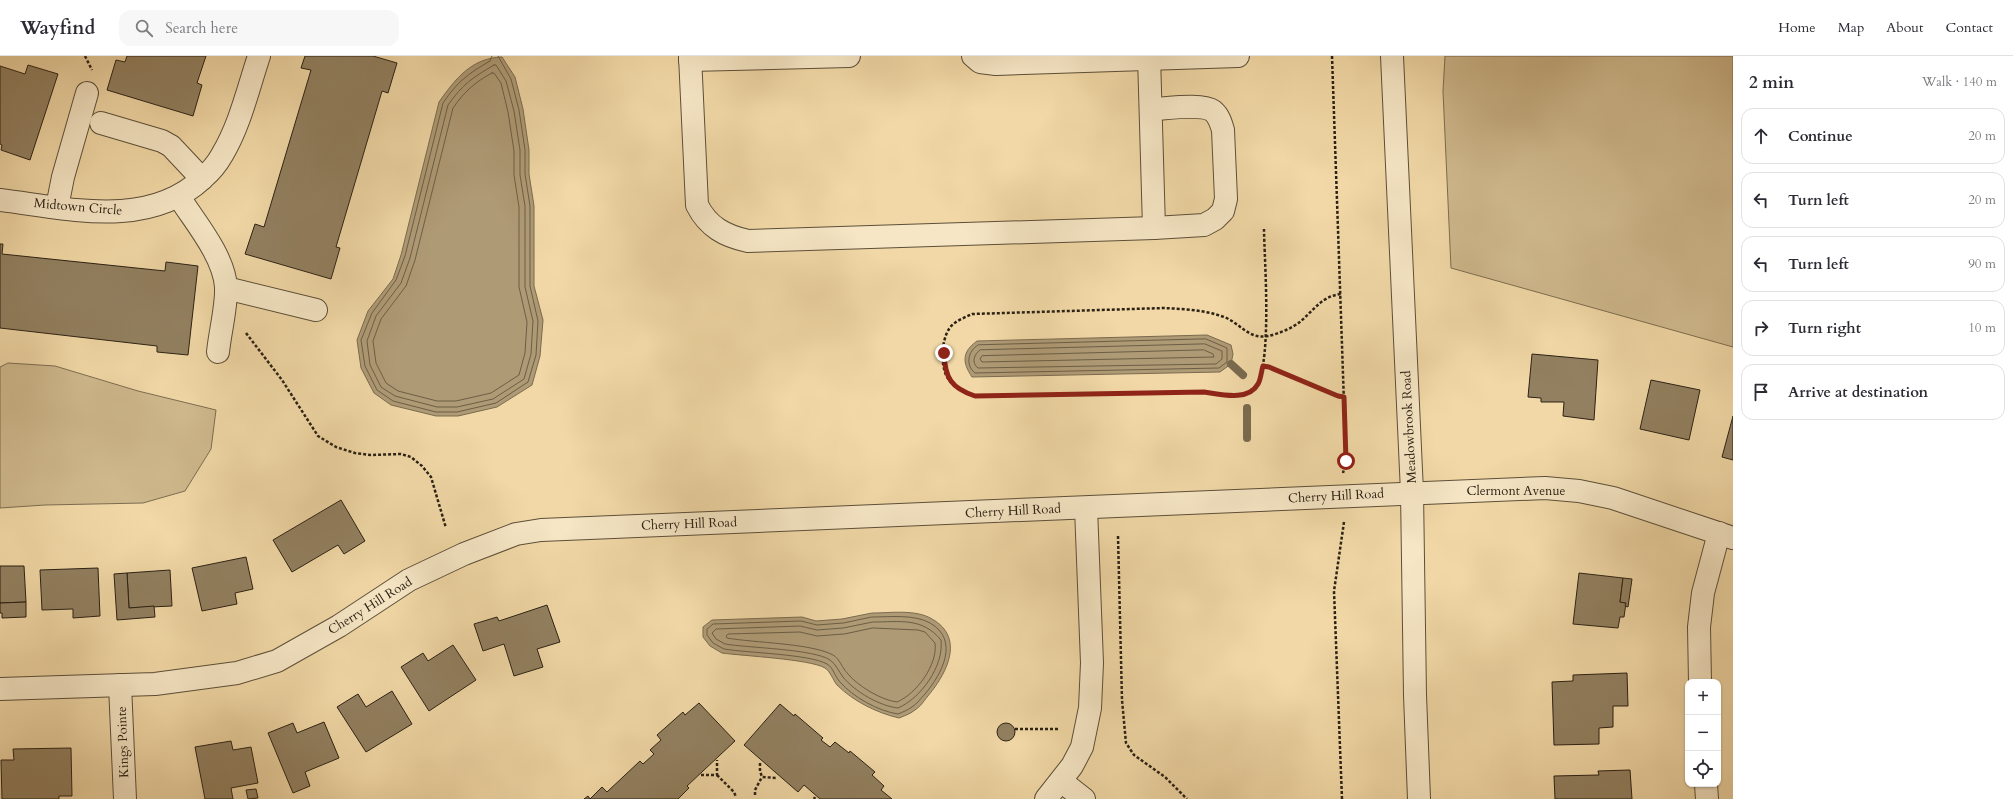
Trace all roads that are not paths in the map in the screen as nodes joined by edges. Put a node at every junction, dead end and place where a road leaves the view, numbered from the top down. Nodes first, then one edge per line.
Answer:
1 (259, 56) edge
2 (849, 56) edge
3 (973, 56) edge
4 (1238, 56) edge
5 (1392, 56) edge
6 (1149, 57) edge
7 (690, 58) edge
8 (87, 93) dead end
9 (1150, 109) junction
10 (101, 123) dead end
11 (202, 179) junction
12 (179, 197) junction
13 (0, 200) edge
14 (57, 207) junction
15 (1154, 228) junction
16 (226, 288) junction
17 (316, 310) dead end
18 (218, 352) dead end
19 (1412, 492) junction
20 (1086, 508) junction
21 (1726, 536) edge
22 (1700, 679) edge
23 (120, 685) junction
24 (0, 689) edge
25 (1061, 781) junction
26 (1706, 787) edge
27 (125, 799) edge
28 (1046, 799) edge
29 (1084, 799) edge
30 (1419, 799) edge
31 (1707, 799) edge

1 - 11 street, Midtown Circle
2 - 7 street
3 - 6 street
4 - 6 street
5 - 19 street, Meadowbrook Road
6 - 9 street
7 - 15 street
8 - 14 street
9 - 15 street
9 - 15 street
10 - 11 street
11 - 12 street, Midtown Circle
12 - 14 street, Midtown Circle
12 - 16 street
13 - 14 street, Midtown Circle
16 - 17 street
16 - 18 street
19 - 20 street, Cherry Hill Road
19 - 21 street, Clermont Avenue
19 - 30 street, Meadowbrook Road
20 - 23 street, Cherry Hill Road
20 - 25 street
21 - 22 street
23 - 24 street, Cherry Hill Road
23 - 27 street, Kings Pointe
25 - 28 street
25 - 29 street
26 - 31 street

